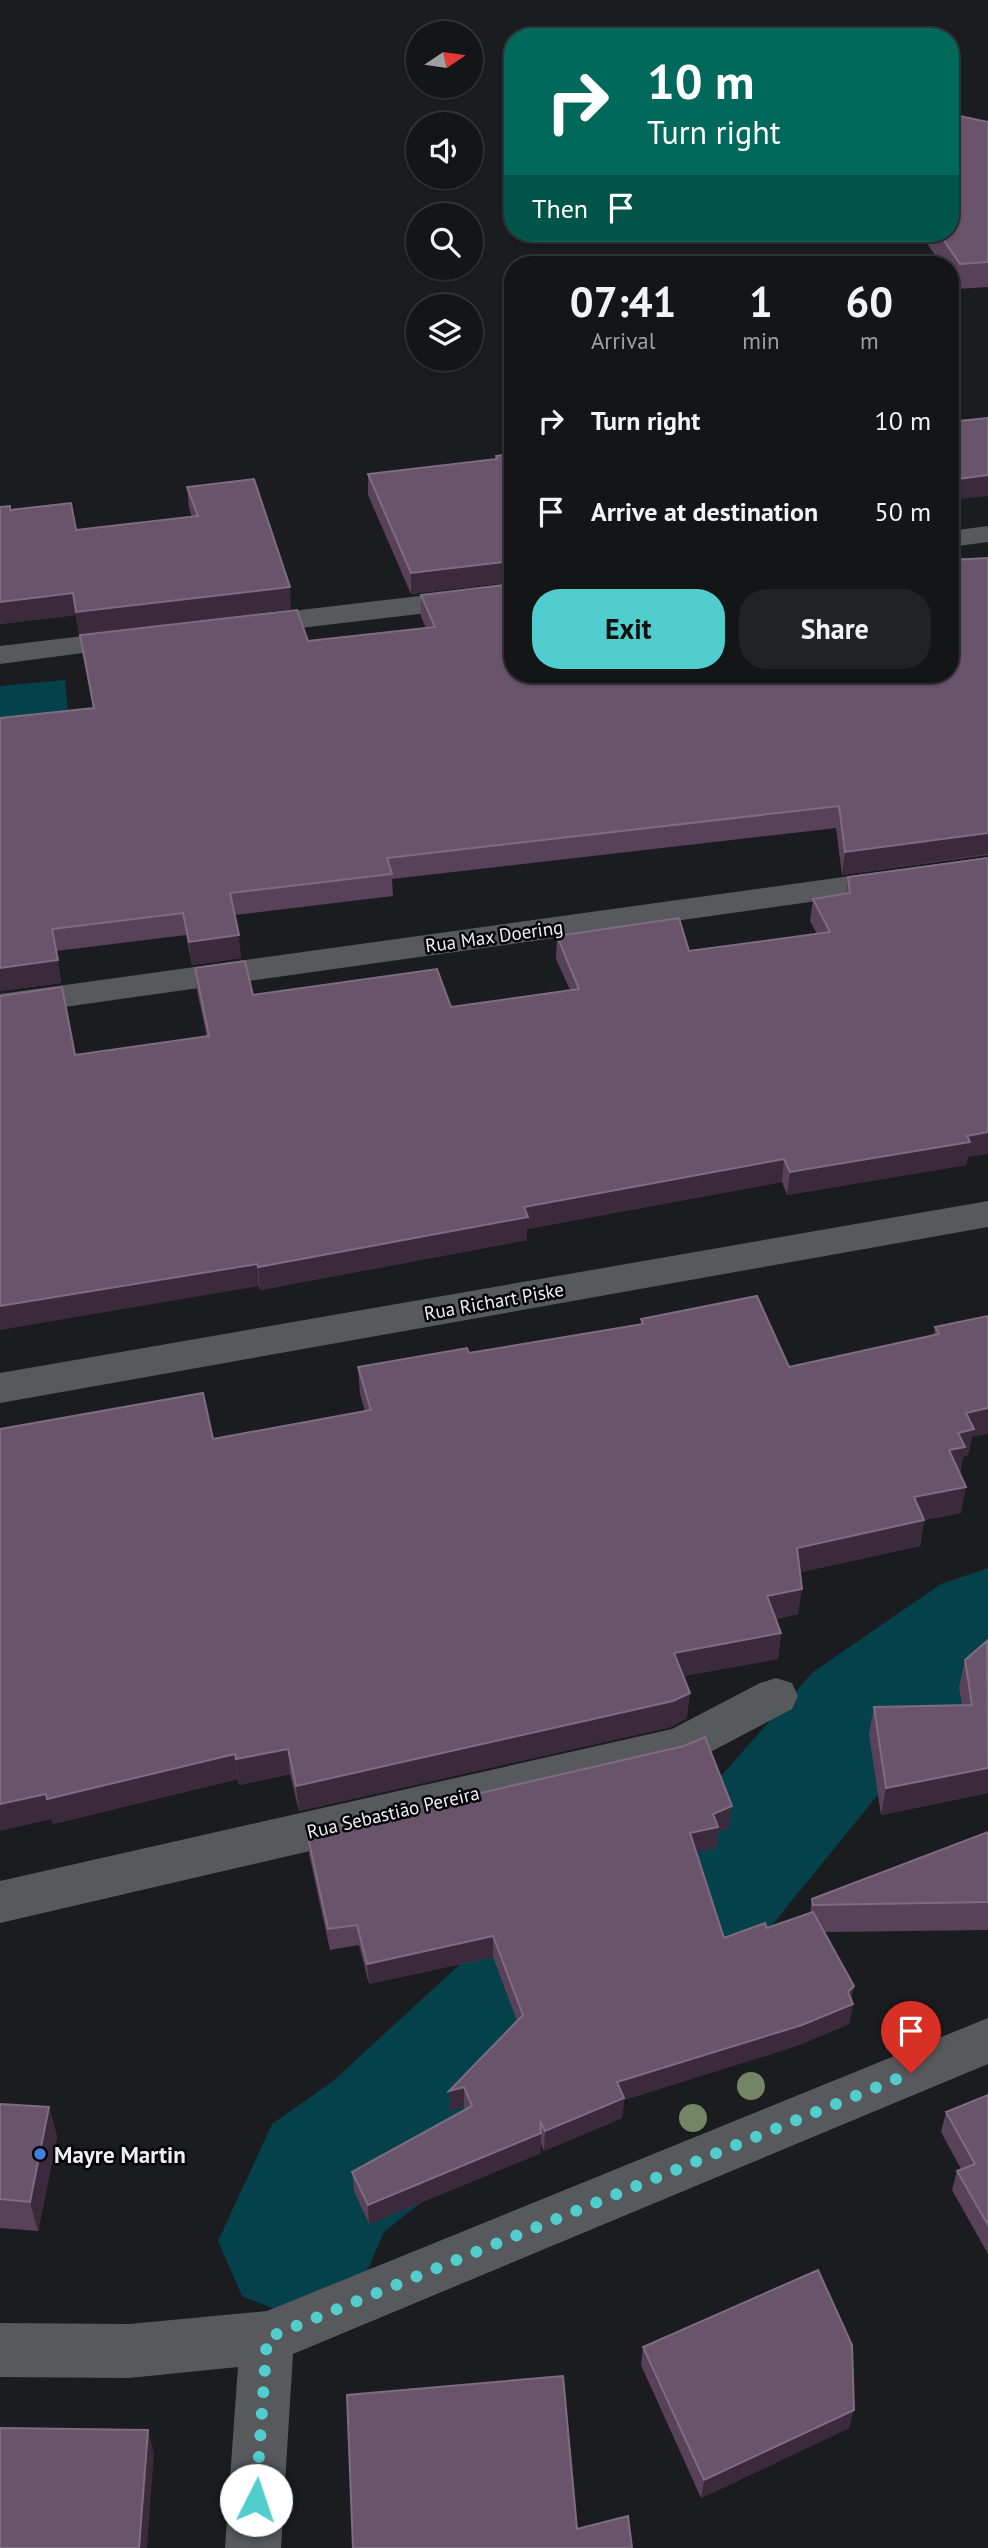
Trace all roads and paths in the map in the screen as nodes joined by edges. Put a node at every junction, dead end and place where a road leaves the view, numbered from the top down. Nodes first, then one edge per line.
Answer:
1 (988, 534) edge
2 (959, 538) edge
3 (504, 595) edge
4 (222, 629) edge
5 (166, 635) edge
6 (0, 655) edge
7 (988, 867) edge
8 (0, 1005) edge
9 (988, 1214) edge
10 (0, 1388) edge
11 (776, 1696) dead end
12 (0, 1902) edge
13 (988, 2041) edge
14 (267, 2338) junction
15 (0, 2350) edge
16 (253, 2548) edge

1 - 2 street
3 - 4 street
5 - 6 street
7 - 8 street, Rua Max Doering
9 - 10 street, Rua Richart Piske
11 - 12 street, Rua Sebastião Pereira
13 - 14 street
14 - 15 street
14 - 16 street

